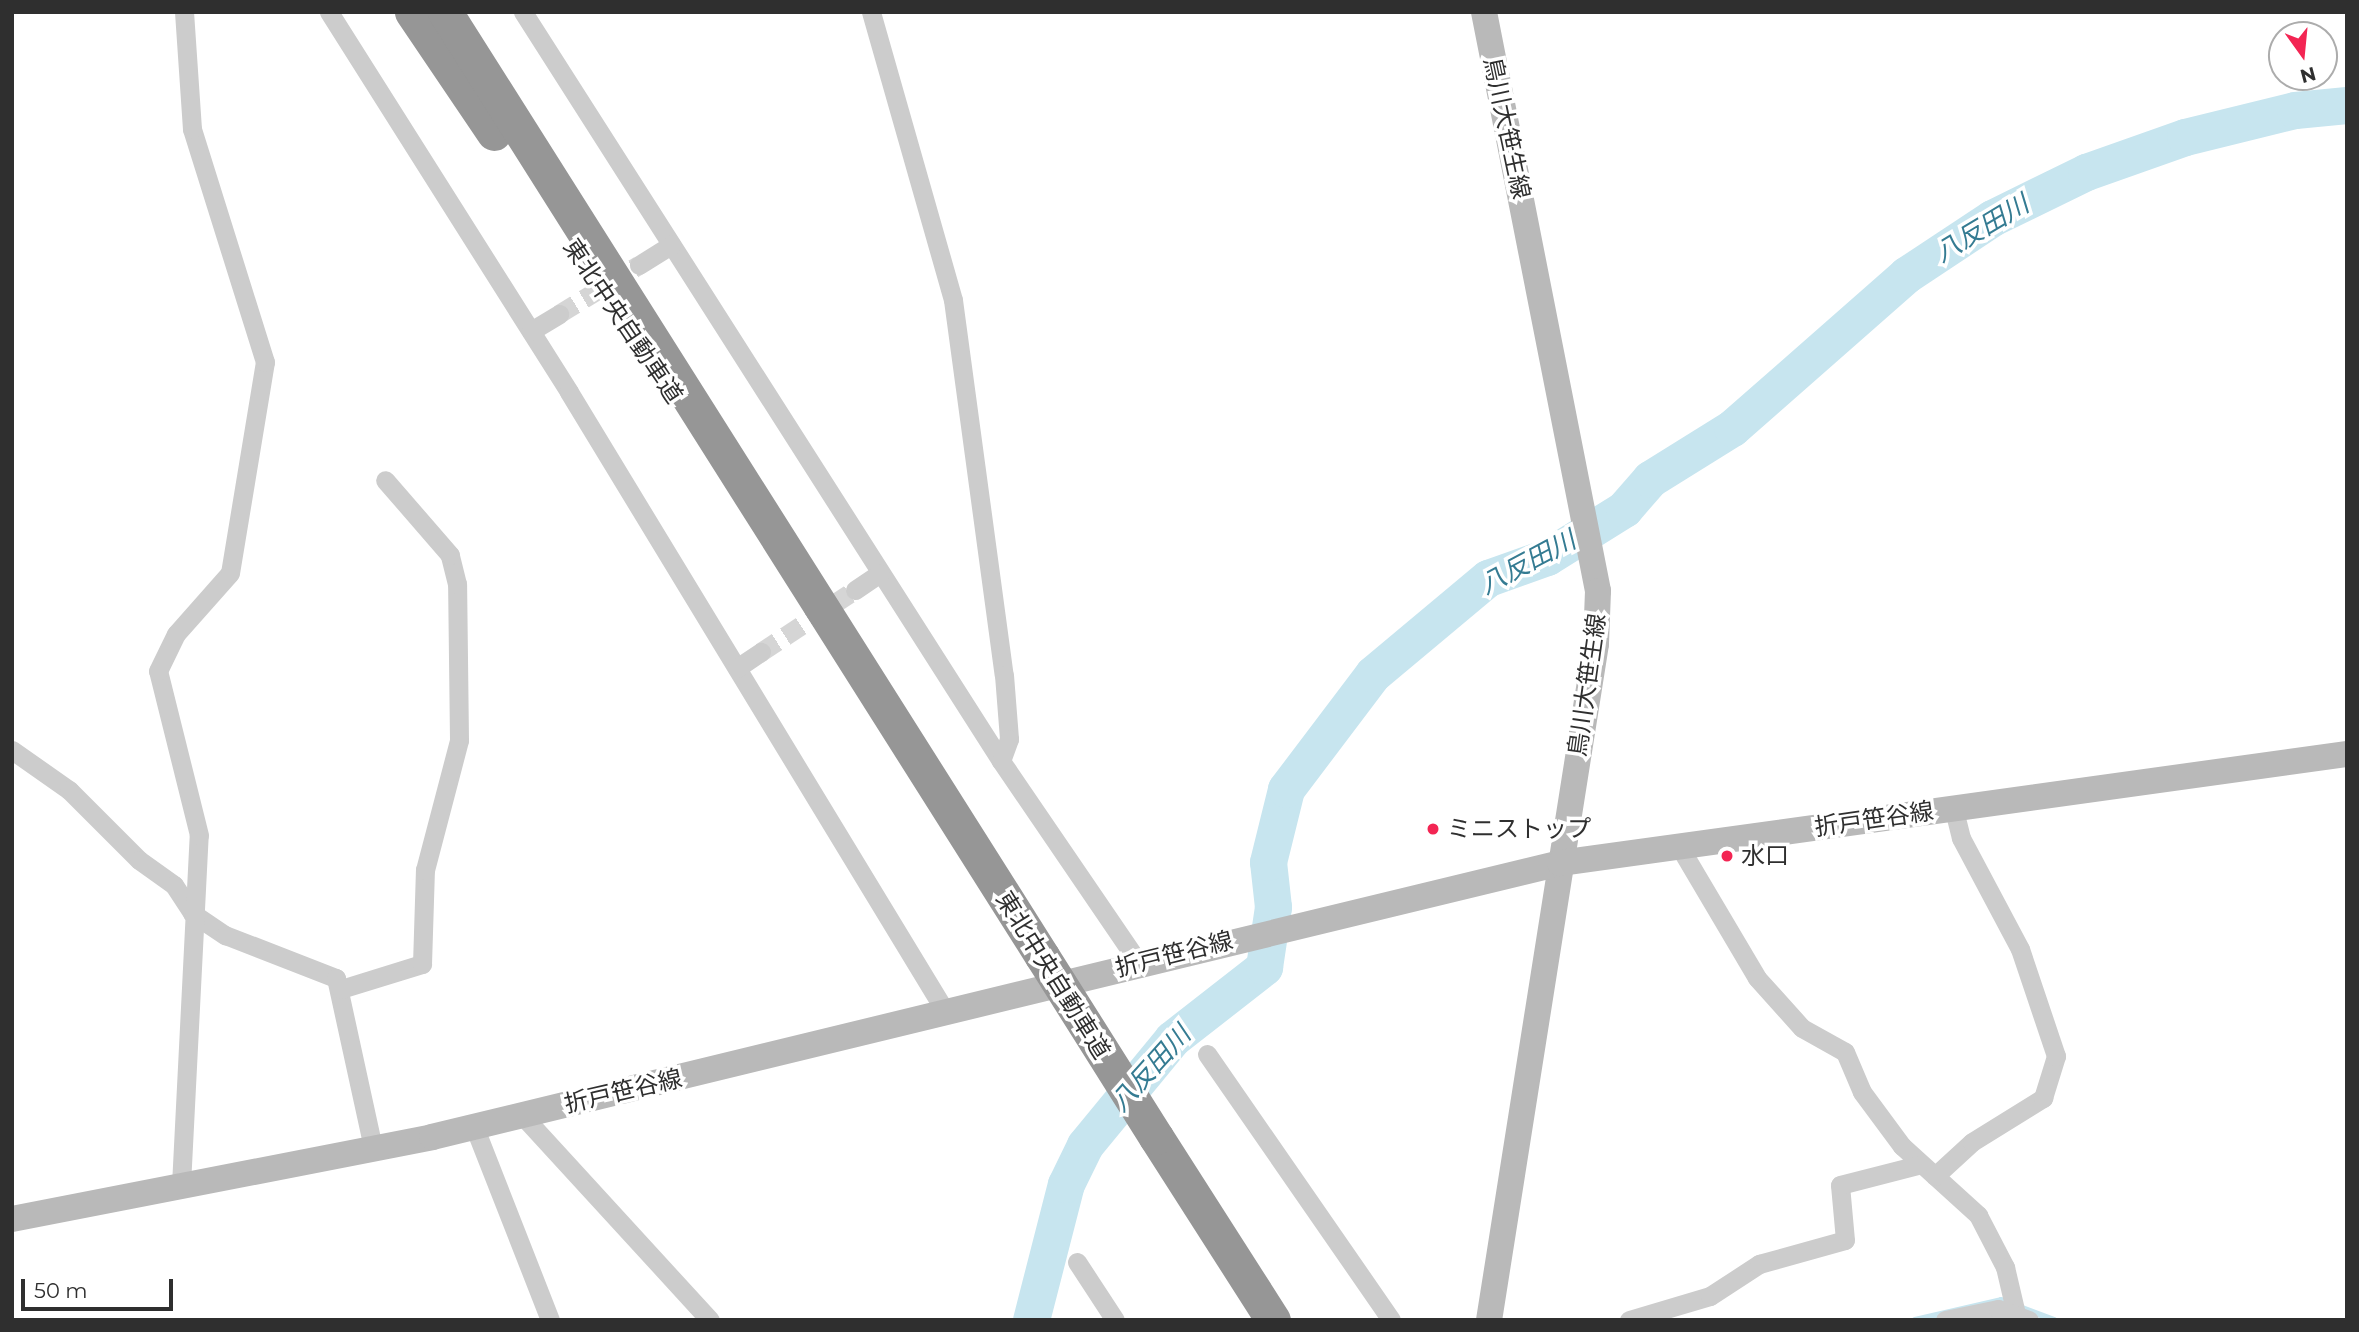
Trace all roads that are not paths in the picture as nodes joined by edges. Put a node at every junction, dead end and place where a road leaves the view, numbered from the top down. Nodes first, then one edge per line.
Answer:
1 (184, 12) edge
2 (329, 12) edge
3 (412, 12) edge
4 (445, 12) edge
5 (523, 12) edge
6 (871, 12) edge
7 (1484, 12) edge
8 (671, 245) junction
9 (639, 265) tunnel mouth
10 (559, 314) tunnel mouth
11 (531, 331) junction
12 (385, 480) dead end
13 (880, 573) junction
14 (855, 590) tunnel mouth
15 (834, 630) junction
16 (761, 652) tunnel mouth
17 (737, 668) junction
18 (12, 750) edge
19 (2347, 754) edge
20 (1001, 761) junction
21 (1953, 807) junction
22 (1679, 846) junction
23 (1560, 863) junction
24 (192, 913) junction
25 (1139, 963) junction
26 (341, 989) junction
27 (946, 1011) junction
28 (1207, 1054) dead end
29 (522, 1115) junction
30 (474, 1126) junction
31 (373, 1148) junction
32 (1918, 1165) junction
33 (1935, 1176) junction
34 (181, 1185) junction
35 (12, 1219) edge
36 (1077, 1262) dead end
37 (2019, 1309) edge
38 (550, 1320) edge
39 (710, 1320) edge
40 (1115, 1320) edge
41 (1273, 1320) edge
42 (1391, 1320) edge
43 (1489, 1320) edge
44 (1629, 1320) edge
45 (1945, 1320) edge

1 - 24 street
2 - 11 street
3 - 15 highway, 東北中央自動車道
4 - 15 highway, 東北中央自動車道
5 - 8 street
6 - 20 street
7 - 23 main road, 鳥川大笹生線
8 - 9 street
8 - 13 street
10 - 11 street
11 - 17 street
12 - 26 street
13 - 14 street
13 - 20 street
15 - 41 highway, 東北中央自動車道, bridge
16 - 17 street
17 - 27 street
18 - 24 street
19 - 21 main road, 折戸笹谷線
20 - 25 street
21 - 22 main road, 折戸笹谷線
21 - 33 street
22 - 23 main road, 折戸笹谷線
22 - 32 street
23 - 25 main road, 折戸笹谷線
23 - 43 main road, 鳥川大笹生線
24 - 26 street
24 - 34 street
25 - 27 main road, 折戸笹谷線
26 - 31 street
27 - 29 main road, 折戸笹谷線
28 - 42 street
29 - 30 main road, 折戸笹谷線
29 - 39 street
30 - 31 main road, 折戸笹谷線
30 - 38 street
31 - 34 main road, 折戸笹谷線
32 - 33 street
32 - 44 street
33 - 37 street
34 - 35 main road, 折戸笹谷線
36 - 40 street
37 - 45 street

